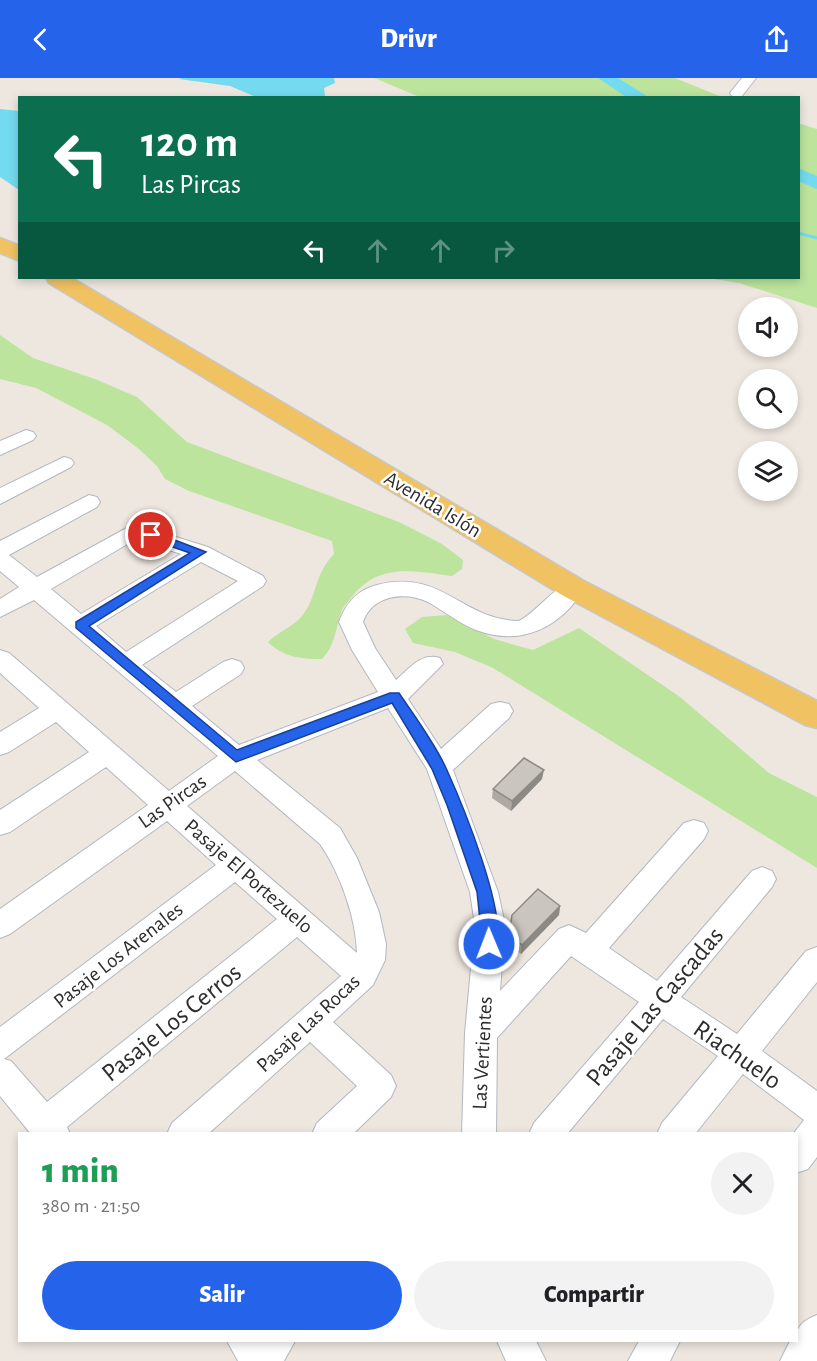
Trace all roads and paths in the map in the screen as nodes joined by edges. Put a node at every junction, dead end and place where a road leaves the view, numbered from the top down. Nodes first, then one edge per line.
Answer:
1 (749, 78) edge
2 (737, 93) dead end
3 (59, 279) edge
4 (26, 436) dead end
5 (0, 449) edge
6 (64, 463) dead end
7 (0, 496) edge
8 (89, 502) dead end
9 (0, 550) edge
10 (200, 552) junction
11 (0, 559) edge
12 (35, 588) junction
13 (573, 588) junction
14 (0, 609) edge
15 (80, 625) junction
16 (431, 663) dead end
17 (125, 664) junction
18 (4, 667) edge
19 (232, 668) dead end
20 (394, 696) junction
21 (175, 705) junction
22 (57, 709) junction
23 (500, 711) dead end
24 (817, 716) edge
25 (0, 746) edge
26 (107, 753) junction
27 (236, 756) junction
28 (439, 767) junction
29 (167, 804) junction
30 (0, 824) edge
31 (694, 831) dead end
32 (236, 865) junction
33 (762, 879) dead end
34 (298, 920) junction
35 (0, 925) edge
36 (579, 944) junction
37 (817, 960) edge
38 (362, 976) junction
39 (659, 998) junction
40 (311, 1022) junction
41 (481, 1033) junction
42 (0, 1046) edge
43 (741, 1054) junction
44 (0, 1072) edge
45 (817, 1110) edge
46 (49, 1129) edge
47 (817, 1130) edge
48 (186, 1132) edge
49 (331, 1132) edge
50 (479, 1132) edge
51 (548, 1132) edge
52 (676, 1132) edge
53 (798, 1154) edge
54 (817, 1333) edge
55 (516, 1342) edge
56 (661, 1342) edge
57 (527, 1361) edge
58 (647, 1361) edge
59 (799, 1361) edge

1 - 2 street
3 - 13 main road, Avenida Islón
4 - 5 street
6 - 7 street
8 - 9 street
10 - 12 street
10 - 15 street
10 - 17 street
11 - 12 street, Pasaje Las Rocas
12 - 14 street
12 - 15 street, Pasaje Las Rocas
13 - 20 street, Las Vertientes
13 - 24 main road, Avenida Islón
15 - 17 street, Pasaje Las Rocas
16 - 20 street
17 - 21 street, Pasaje Las Rocas
18 - 22 street, Pasaje El Portezuelo
19 - 21 street
20 - 27 street, Las Pircas
20 - 28 street, Las Vertientes
21 - 27 street, Pasaje Las Rocas
22 - 25 street
22 - 26 street, Pasaje El Portezuelo
23 - 28 street
26 - 29 street, Pasaje El Portezuelo
26 - 30 street
27 - 29 street, Las Pircas
27 - 38 street, Pasaje Las Rocas
28 - 41 street, Las Vertientes
29 - 32 street, Pasaje El Portezuelo
29 - 35 street, Las Pircas
31 - 36 street
32 - 34 street, Pasaje El Portezuelo
32 - 42 street, Pasaje Los Arenales
33 - 39 street, Pasaje Las Cascadas
34 - 38 street, Pasaje El Portezuelo
34 - 46 street, Pasaje Los Cerros
36 - 39 street, Riachuelo
36 - 41 street
37 - 43 street
38 - 40 street, Pasaje Las Rocas
39 - 43 street, Riachuelo
39 - 51 street, Pasaje Las Cascadas
40 - 48 street, Pasaje Las Rocas
40 - 49 street
41 - 50 street, Las Vertientes
43 - 45 street, Riachuelo
43 - 52 street
44 - 46 street
47 - 53 street
54 - 59 street
55 - 57 street
56 - 58 street

